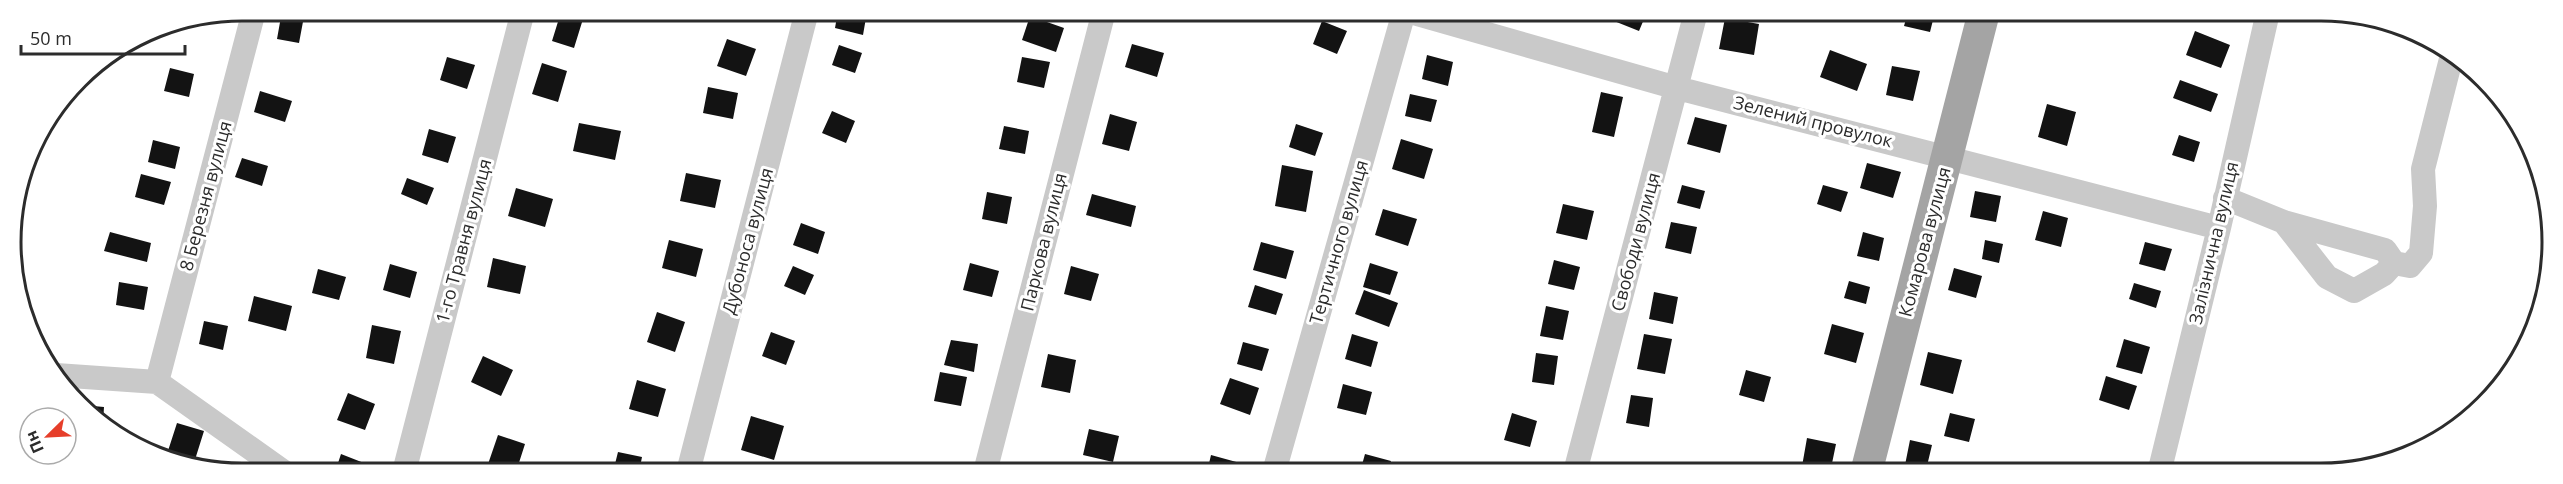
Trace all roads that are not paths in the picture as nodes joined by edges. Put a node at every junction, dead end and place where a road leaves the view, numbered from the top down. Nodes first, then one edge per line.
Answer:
1 (251, 21) edge
2 (520, 21) edge
3 (804, 21) edge
4 (1101, 21) edge
5 (1401, 21) edge
6 (1442, 21) edge
7 (1694, 21) edge
8 (1982, 21) edge
9 (2266, 21) edge
10 (2450, 63) edge
11 (1677, 88) junction
12 (1948, 157) junction
13 (2225, 198) junction
14 (2284, 222) junction
15 (2219, 228) junction
16 (2394, 263) junction
17 (66, 376) edge
18 (157, 381) junction
19 (271, 463) edge
20 (406, 463) edge
21 (690, 463) edge
22 (987, 463) edge
23 (1277, 463) edge
24 (1577, 463) edge
25 (1869, 463) edge
26 (2161, 463) edge

1 - 18 street, 8 Березня вулиця
2 - 20 street, 1-го Травня вулиця
3 - 21 street, Дубоноса вулиця
4 - 22 street, Паркова вулиця
5 - 23 street, Тертичного вулиця
6 - 11 street, Зелений провулок
7 - 11 street, Свободи вулиця
8 - 12 main road, Комарова вулиця
9 - 13 street, Залізнична вулиця
10 - 16 street
11 - 12 street, Зелений провулок
11 - 24 street, Свободи вулиця
12 - 15 street, Зелений провулок
12 - 25 main road, Комарова вулиця
13 - 14 street
13 - 15 street, Залізнична вулиця
14 - 16 street
14 - 16 street
15 - 26 street, Залізнична вулиця
17 - 18 street
18 - 19 street

